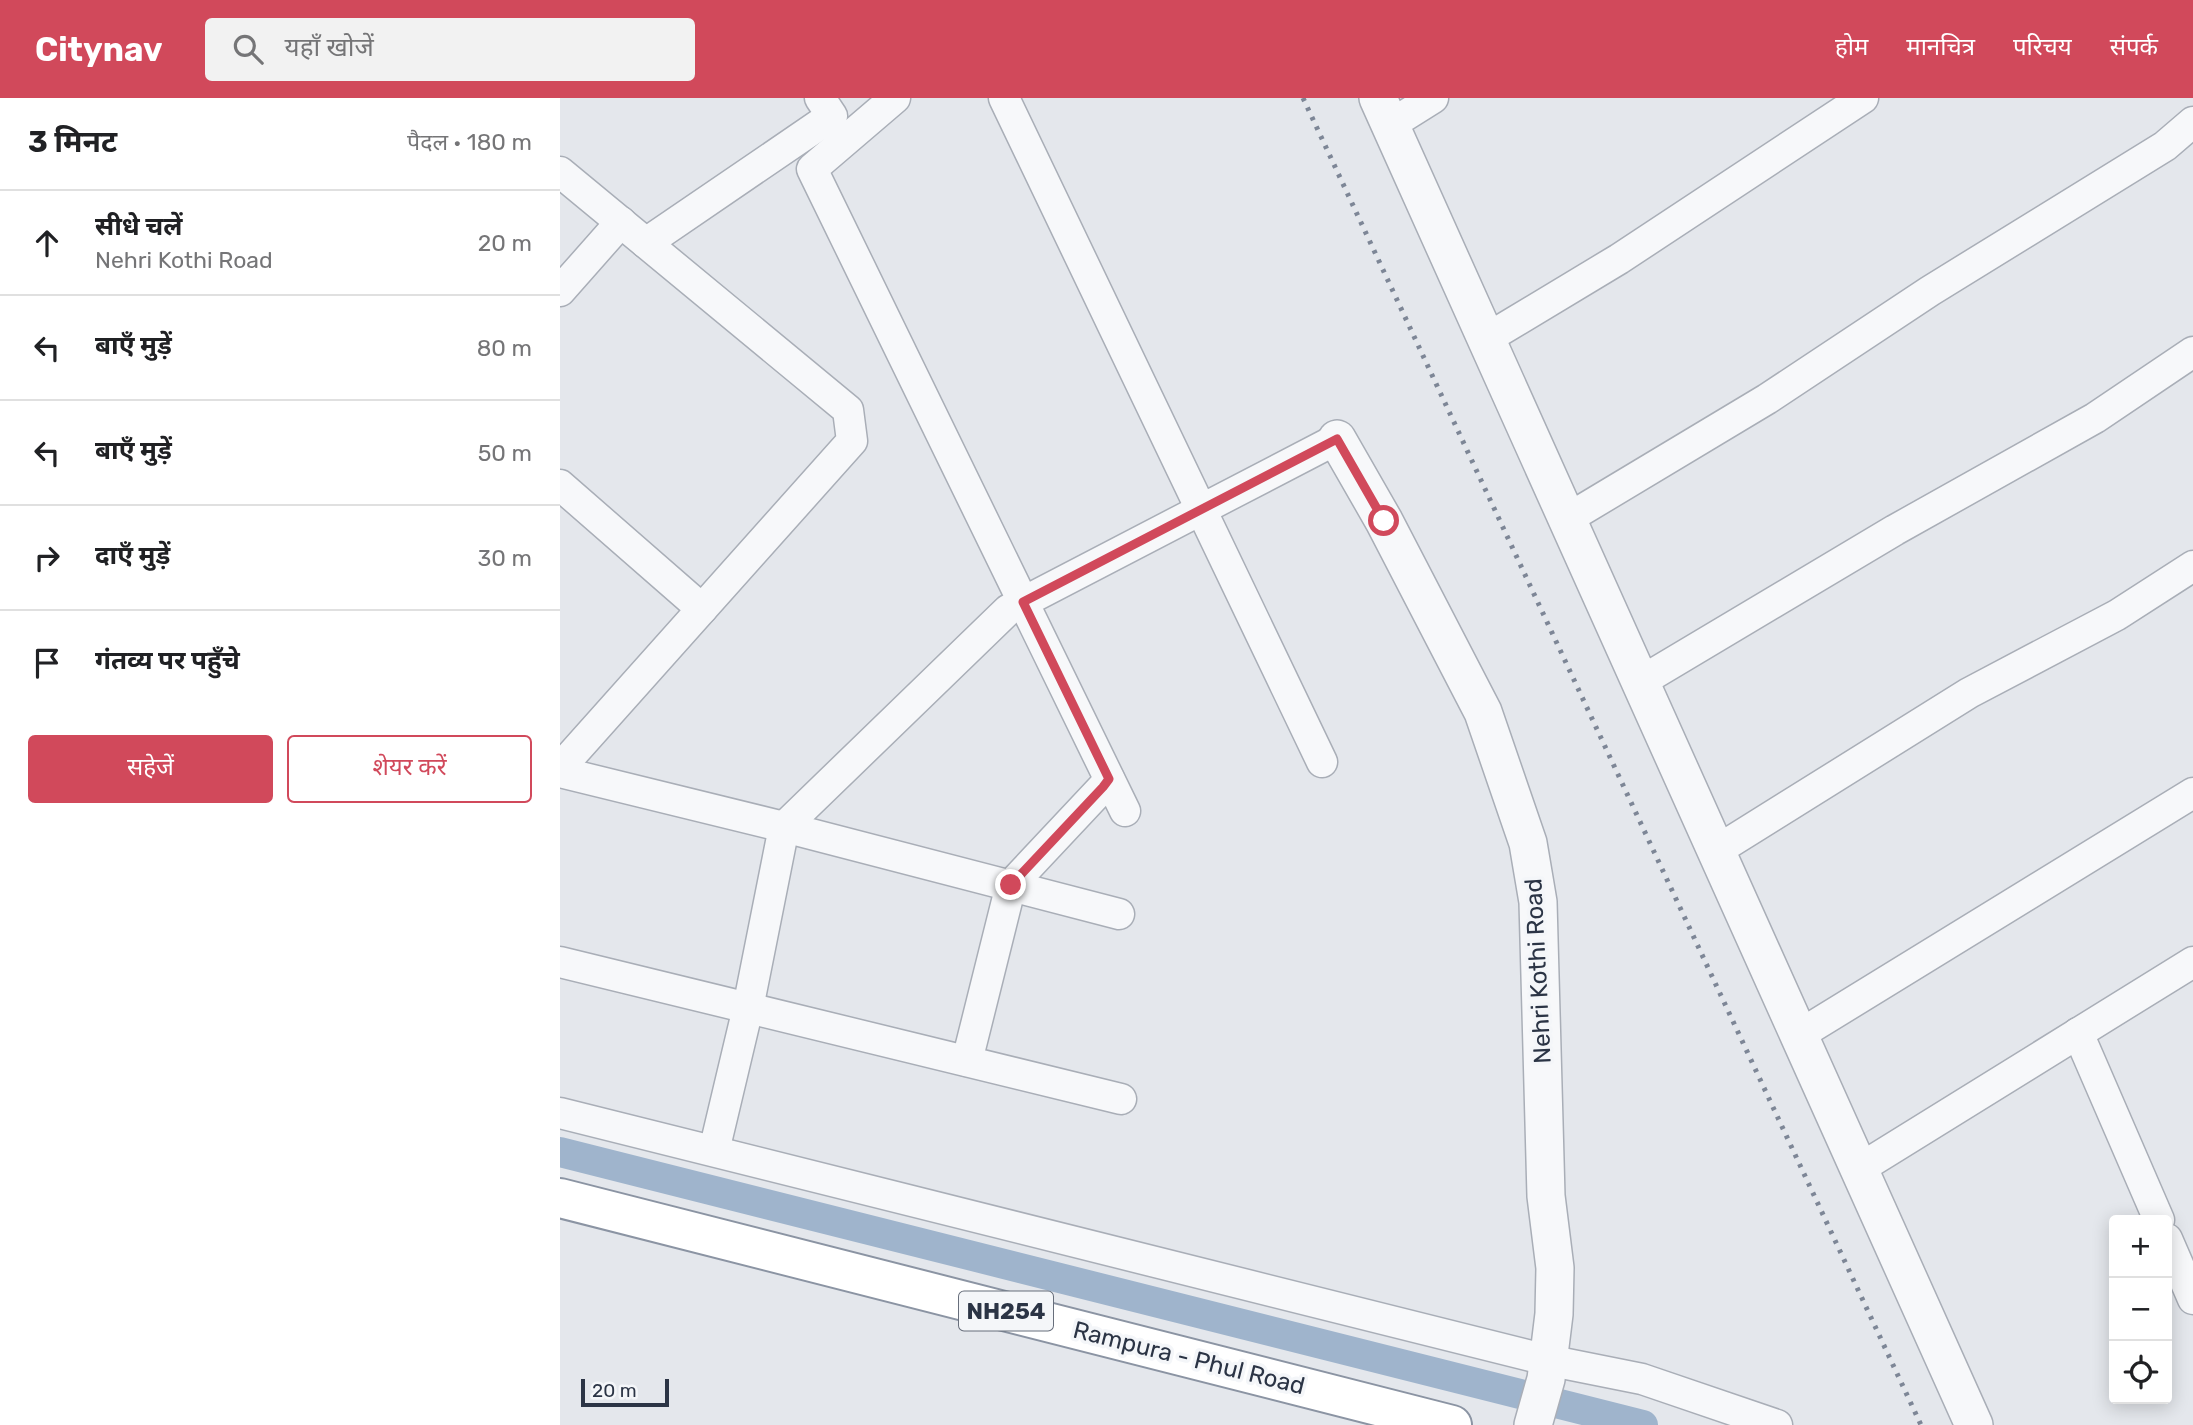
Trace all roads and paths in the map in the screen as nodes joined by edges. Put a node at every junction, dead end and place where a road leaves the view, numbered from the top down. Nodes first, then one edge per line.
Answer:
1 (820, 98) edge
2 (895, 98) edge
3 (1004, 98) edge
4 (1433, 98) edge
5 (1863, 98) edge
6 (1384, 112) edge
7 (2193, 122) edge
8 (560, 172) edge
9 (621, 222) junction
10 (646, 243) junction
11 (560, 291) edge
12 (1486, 339) junction
13 (2193, 352) edge
14 (1337, 439) joint
15 (560, 485) edge
16 (1201, 510) junction
17 (1567, 519) junction
18 (2193, 566) edge
19 (1023, 602) junction
20 (702, 609) junction
21 (1640, 682) junction
22 (1322, 762) dead end
23 (560, 770) edge
24 (1109, 779) junction
25 (2193, 793) edge
26 (1125, 811) dead end
27 (784, 827) junction
28 (1716, 851) junction
29 (1011, 885) junction
30 (1119, 914) dead end
31 (2193, 961) edge
32 (560, 962) edge
33 (748, 1008) junction
34 (2078, 1033) junction
35 (1799, 1035) junction
36 (967, 1061) junction
37 (1121, 1098) dead end
38 (560, 1112) edge
39 (714, 1151) junction
40 (1859, 1169) junction
41 (560, 1198) edge
42 (2157, 1215) edge
43 (2172, 1251) edge
44 (2193, 1299) edge
45 (1547, 1369) junction
46 (1534, 1422) edge
47 (1452, 1425) edge
48 (1777, 1425) edge
49 (1974, 1425) edge

1 - 10 street
2 - 19 street
3 - 16 street
4 - 6 street
5 - 12 street
6 - 12 street
7 - 17 street
8 - 9 street
9 - 10 street
9 - 11 street
10 - 20 street
12 - 17 street
13 - 21 street
14 - 16 street
14 - 45 street, Nehri Kothi Road
15 - 20 street
16 - 19 street
16 - 22 street
17 - 21 street
18 - 28 street
19 - 24 street
19 - 27 street
20 - 23 street
21 - 28 street
23 - 27 street
24 - 26 street
24 - 29 street
25 - 35 street
27 - 29 street
27 - 33 street
28 - 35 street
29 - 30 street
29 - 36 street
31 - 34 street
32 - 33 street
33 - 36 street
33 - 39 street
34 - 40 street
34 - 42 street
35 - 40 street
36 - 37 street
38 - 39 street
39 - 45 street
40 - 49 street
41 - 47 highway, Rampura - Phul Road / NH254
43 - 44 street
45 - 46 street, Nehri Kothi Road
45 - 48 street

